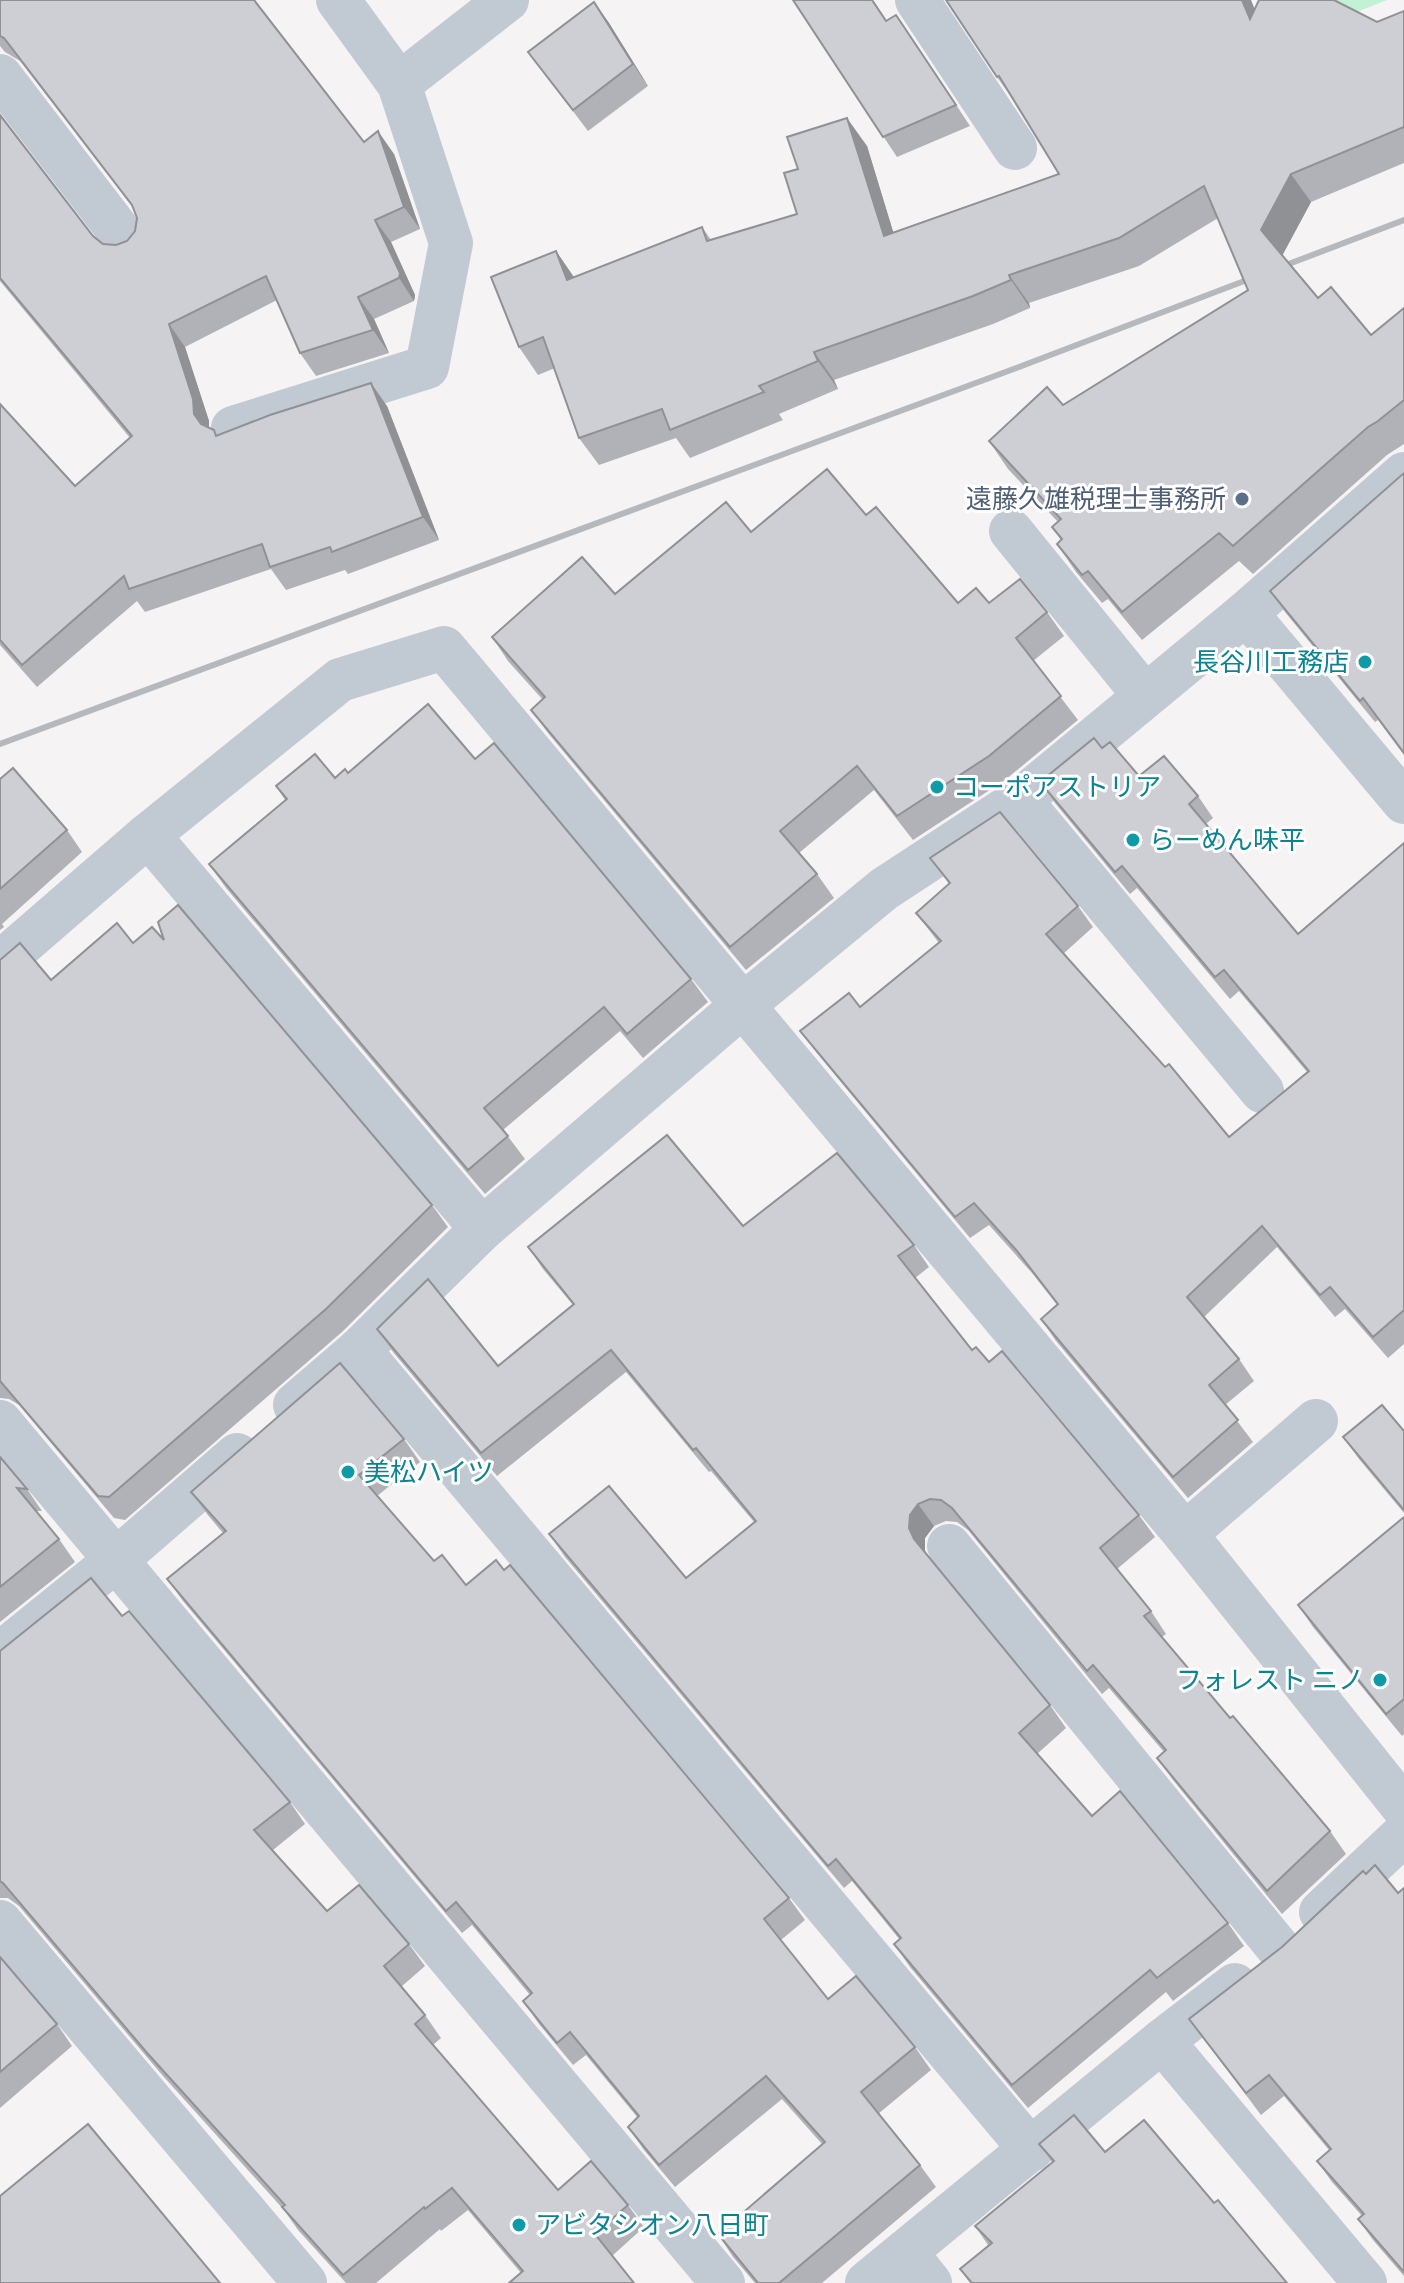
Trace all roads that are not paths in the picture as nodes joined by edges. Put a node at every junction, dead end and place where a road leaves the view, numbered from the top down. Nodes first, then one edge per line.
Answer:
1 (338, 0) edge
2 (507, 0) edge
3 (917, 0) edge
4 (0, 76) edge
5 (399, 84) junction
6 (1015, 148) dead end
7 (128, 243) edge
8 (233, 428) edge
9 (1404, 474) edge
10 (1011, 531) dead end
11 (1246, 613) junction
12 (1145, 696) junction
13 (1020, 800) junction
14 (1404, 802) edge
15 (148, 835) junction
16 (0, 963) edge
17 (742, 1006) junction
18 (1262, 1091) dead end
19 (482, 1229) junction
20 (359, 1350) junction
21 (1316, 1421) dead end
22 (0, 1422) edge
23 (1185, 1534) junction
24 (949, 1546) dead end
25 (115, 1561) junction
26 (0, 1654) edge
27 (1404, 1808) edge
28 (1404, 1834) edge
29 (0, 1922) edge
30 (1280, 1950) junction
31 (1162, 2041) junction
32 (1031, 2150) junction
33 (917, 2268) edge
34 (305, 2283) edge
35 (723, 2283) edge
36 (867, 2283) edge
37 (1365, 2283) edge

1 - 5 street
2 - 5 street
3 - 6 street
4 - 7 street
5 - 8 street
9 - 11 street
10 - 12 street
11 - 12 street
11 - 14 street
12 - 13 street
13 - 17 street
13 - 18 street
15 - 16 street
15 - 17 street
15 - 19 street
17 - 19 street
17 - 23 street
19 - 20 street
20 - 25 street
20 - 32 street
21 - 23 street
22 - 25 street
23 - 27 street
24 - 30 street
25 - 26 street
25 - 35 street
28 - 30 street
29 - 34 street
30 - 31 street
31 - 32 street
31 - 37 street
32 - 33 street
33 - 36 street

